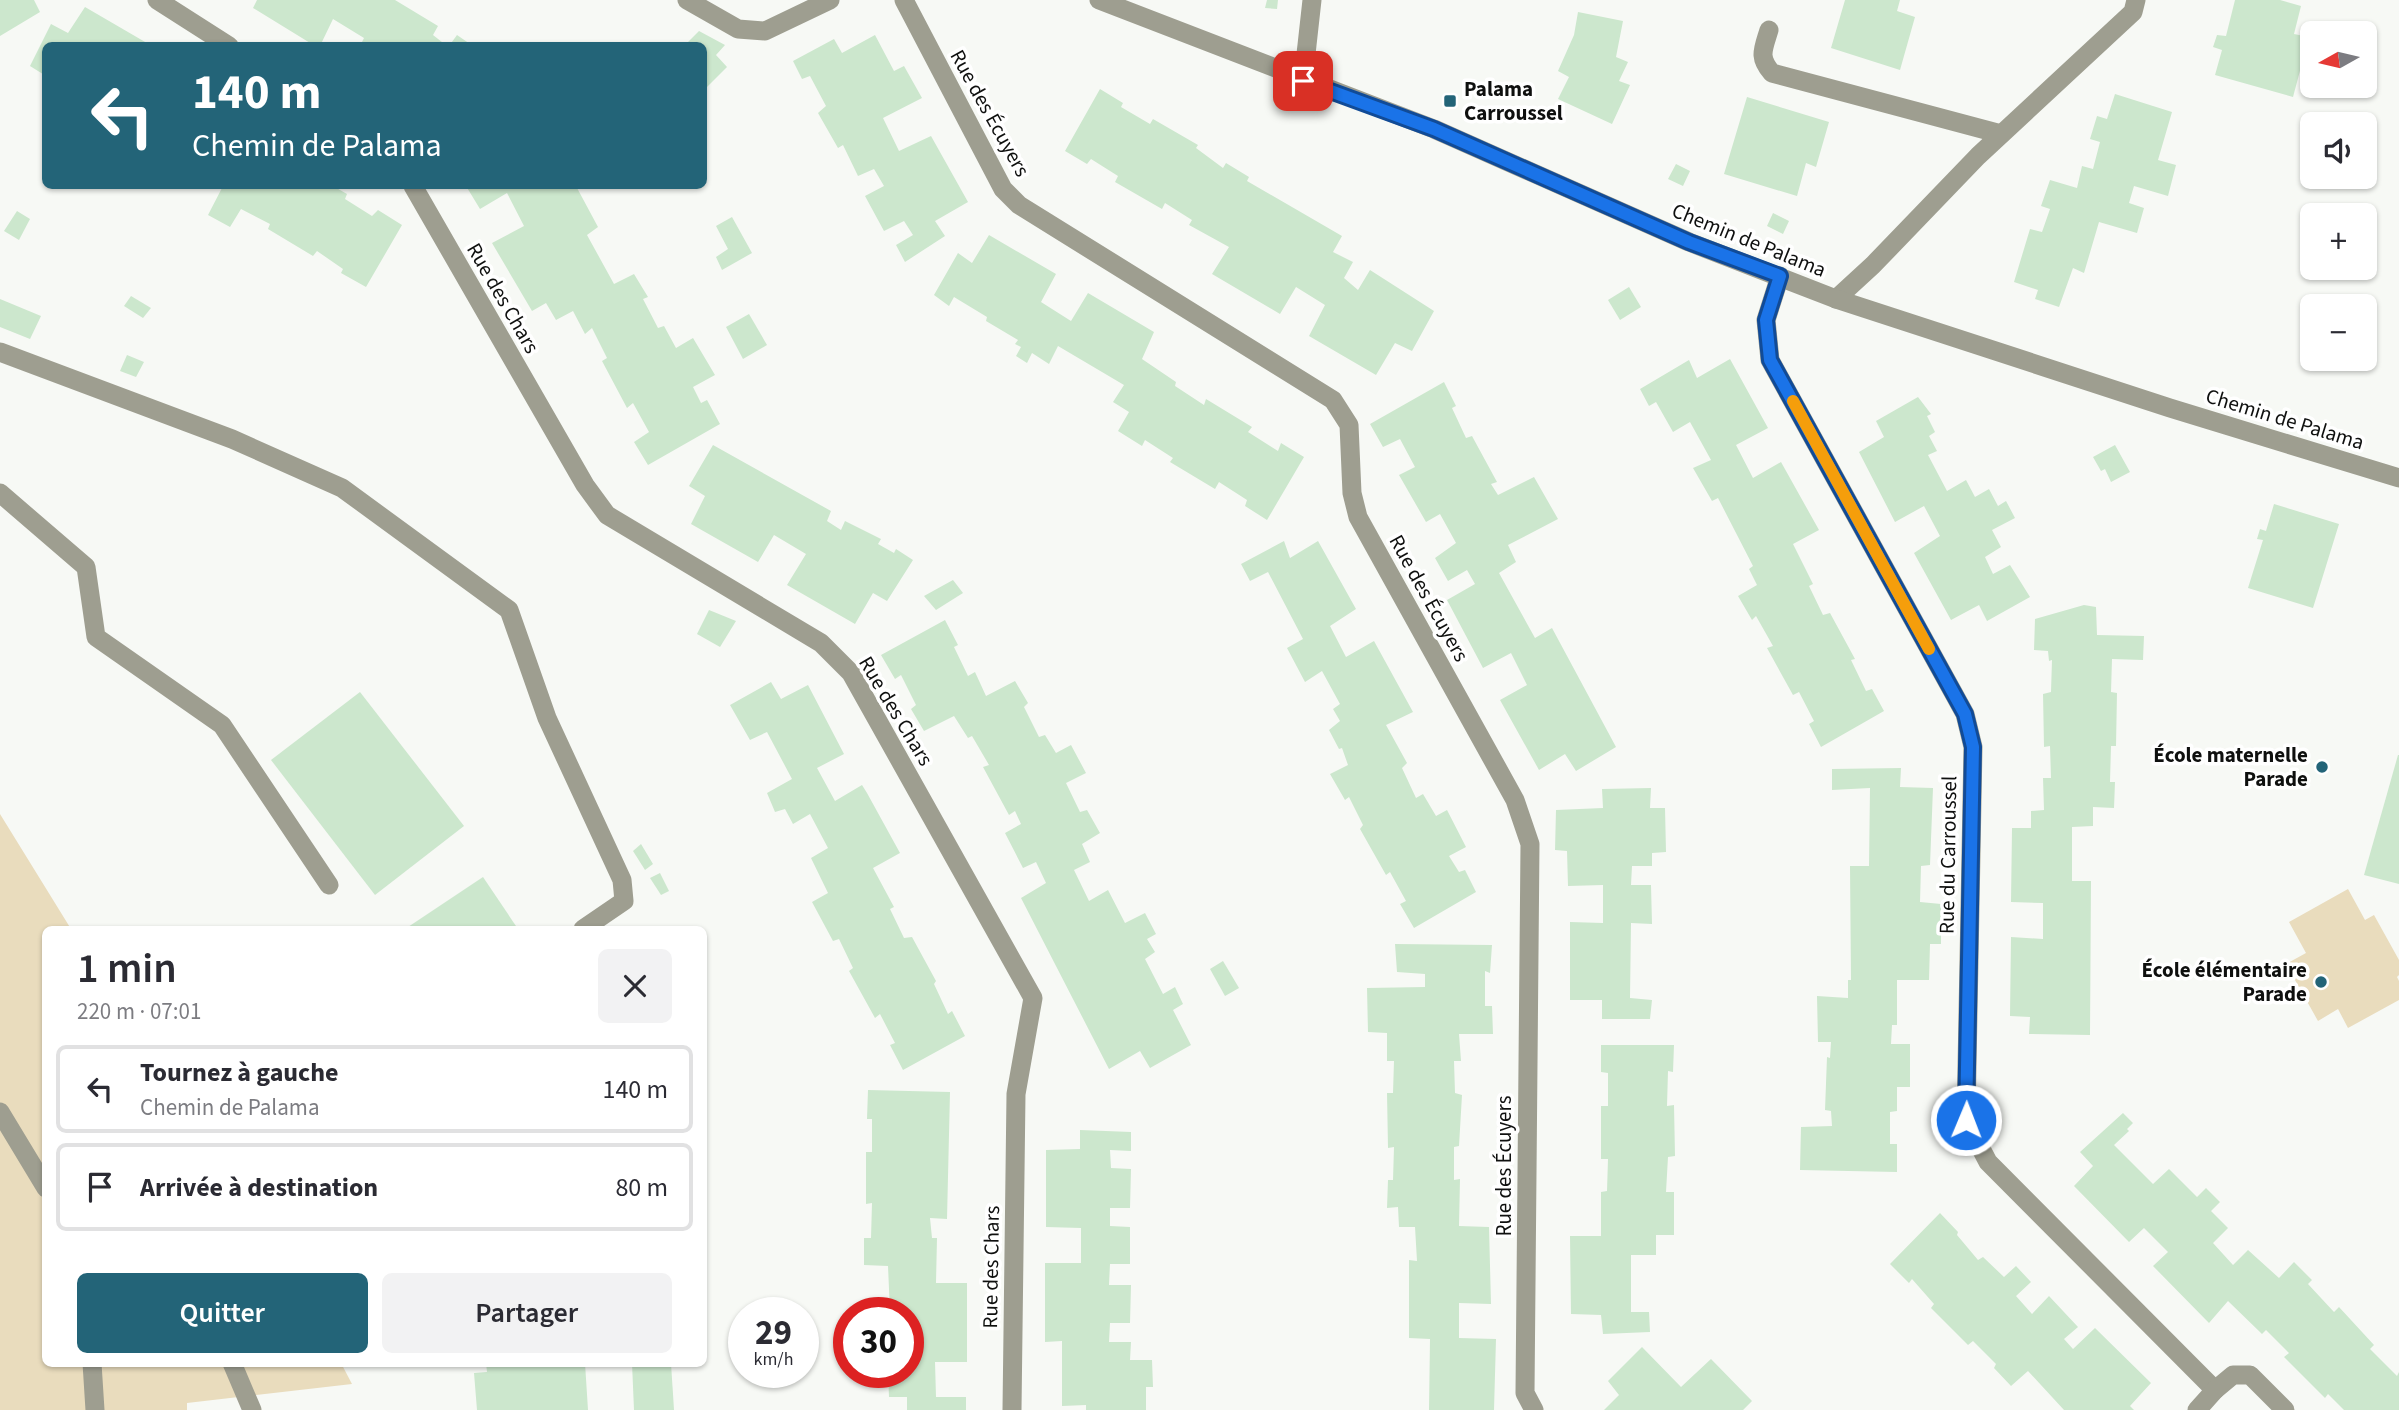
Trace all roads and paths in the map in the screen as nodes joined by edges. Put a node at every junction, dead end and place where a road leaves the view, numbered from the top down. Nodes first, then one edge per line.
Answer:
1 (157, 0) edge
2 (687, 0) edge
3 (830, 0) edge
4 (904, 0) edge
5 (1098, 0) edge
6 (1312, 0) edge
7 (2136, 0) edge
8 (1769, 30) dead end
9 (223, 42) edge
10 (1303, 81) junction
11 (2001, 134) junction
12 (415, 189) edge
13 (1780, 276) junction
14 (1836, 299) junction
15 (0, 352) edge
16 (2399, 478) edge
17 (0, 493) edge
18 (329, 885) dead end
19 (587, 926) edge
20 (0, 1112) edge
21 (42, 1181) edge
22 (92, 1367) edge
23 (234, 1367) edge
24 (2215, 1390) junction
25 (95, 1410) edge
26 (252, 1410) edge
27 (1012, 1410) edge
28 (1534, 1410) edge
29 (2197, 1410) edge
30 (2285, 1410) edge

1 - 9 street
2 - 3 street
4 - 28 street, Rue des Écuyers
5 - 10 street, Chemin de Palama
6 - 10 street
7 - 11 street
8 - 11 street
10 - 13 street, Chemin de Palama
11 - 14 street
12 - 27 street, Rue des Chars
13 - 14 street, Chemin de Palama
13 - 24 street, Rue du Carroussel
14 - 16 street, Chemin de Palama
15 - 19 street
17 - 18 street
20 - 21 street
22 - 25 street
23 - 26 street
24 - 29 street
24 - 30 street

